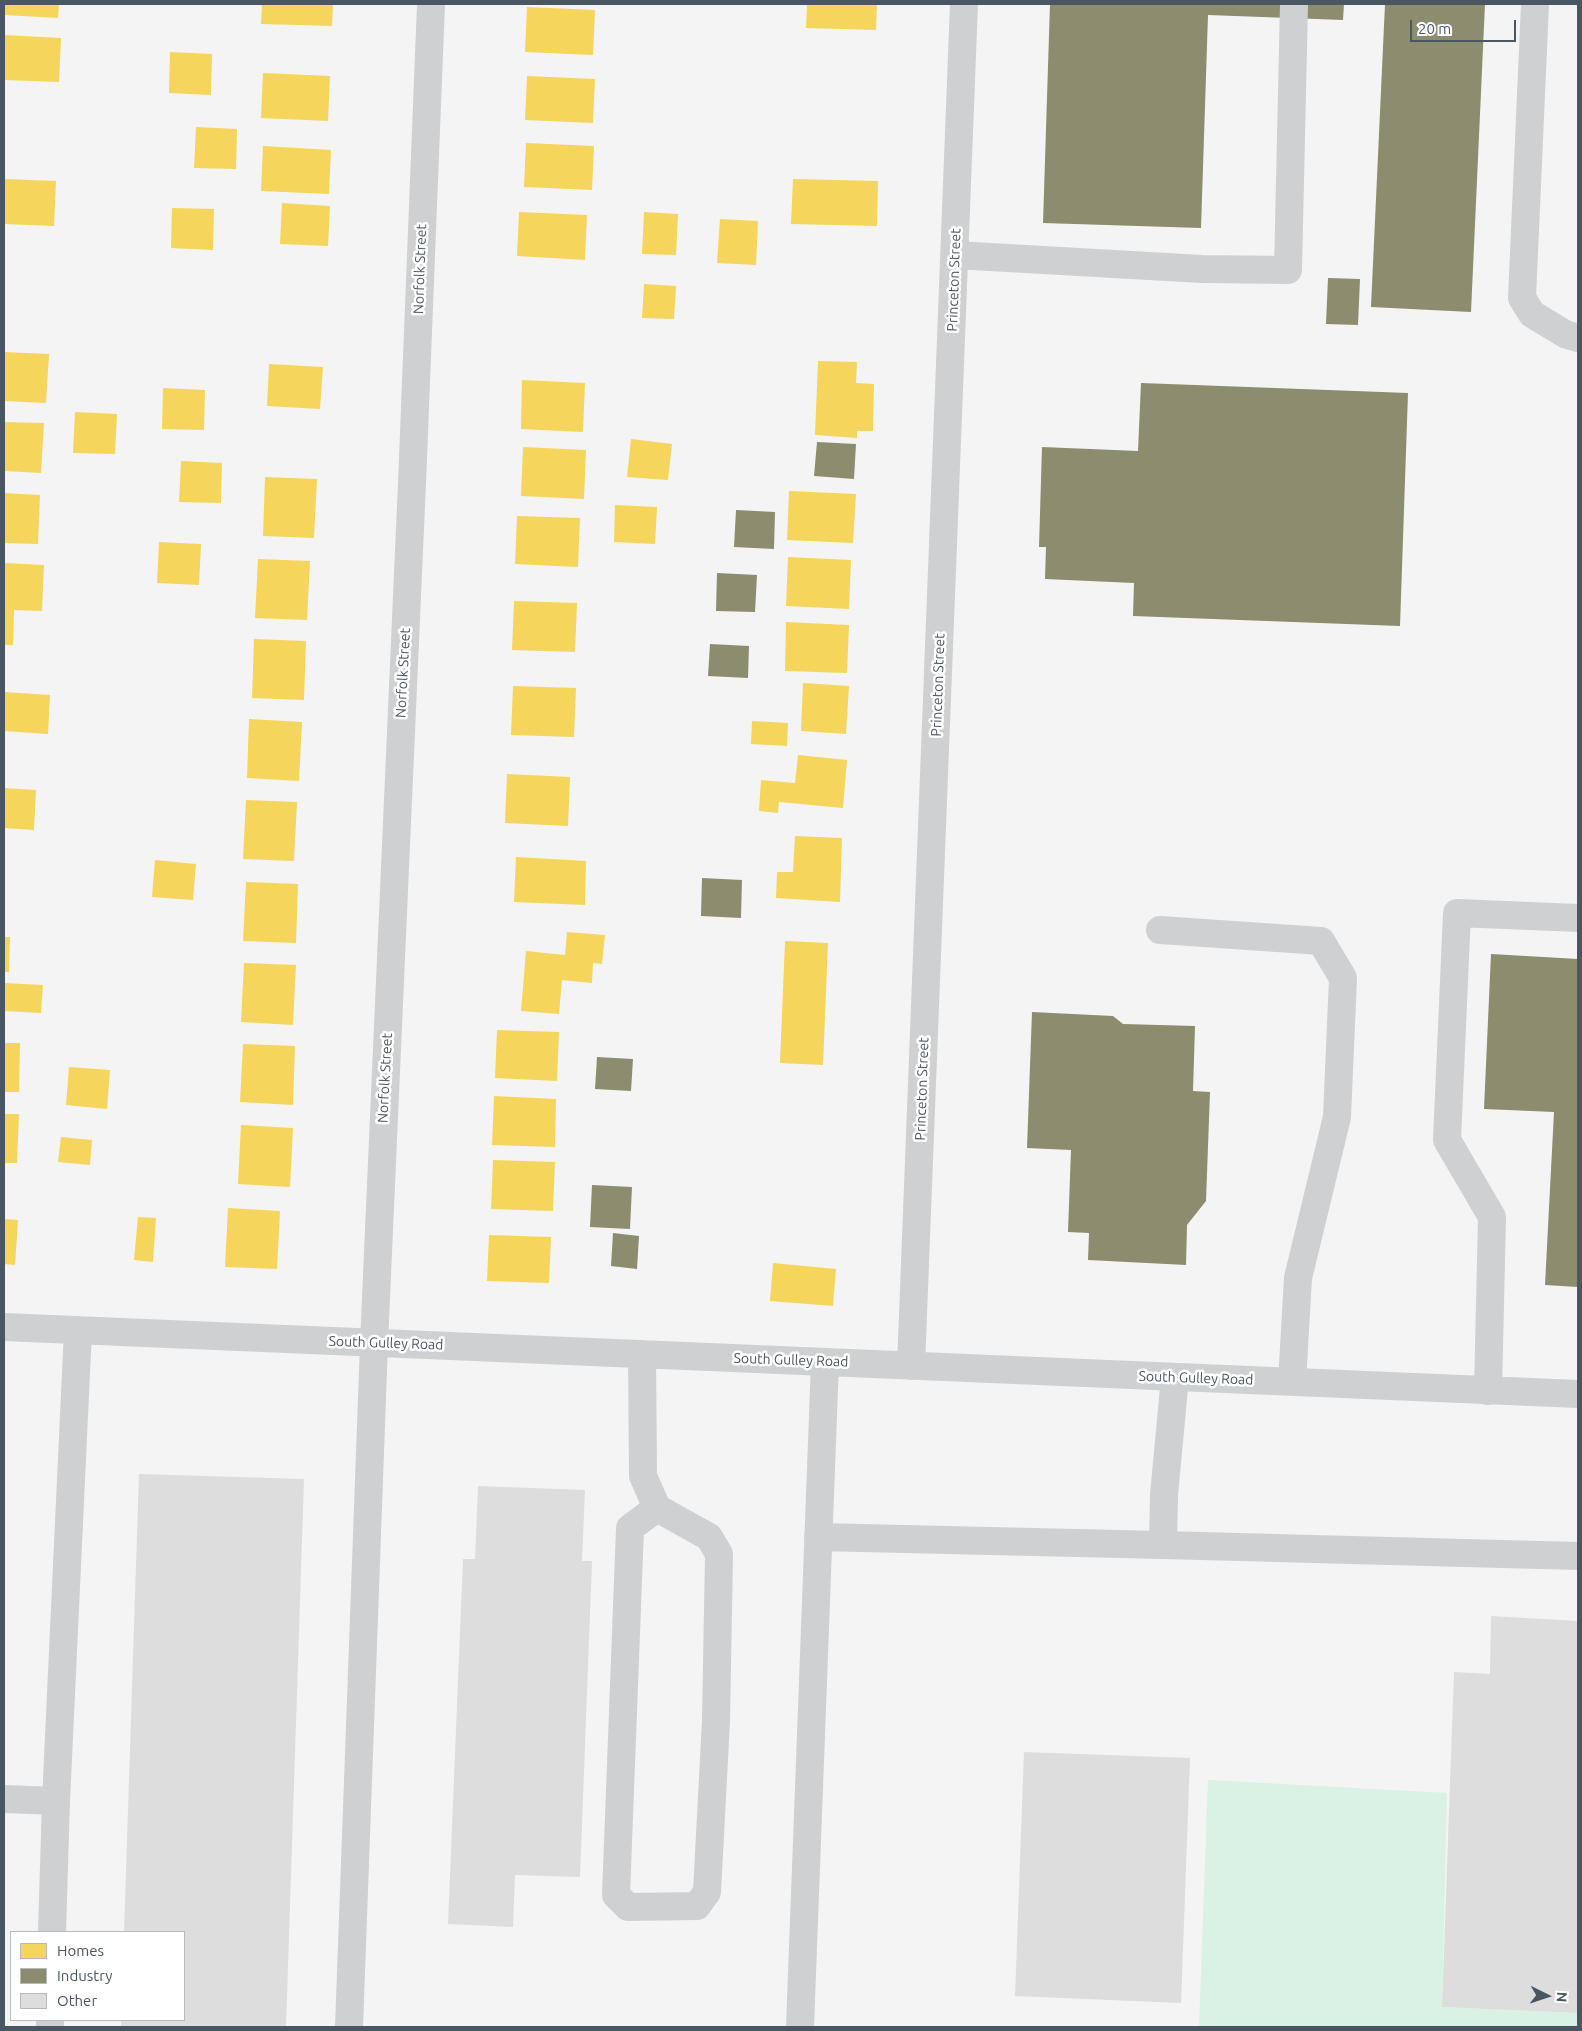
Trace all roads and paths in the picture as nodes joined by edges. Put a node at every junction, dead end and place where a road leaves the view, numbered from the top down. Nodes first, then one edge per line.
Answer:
1 (431, 4) edge
2 (964, 4) edge
3 (1294, 4) edge
4 (1535, 4) edge
5 (955, 255) junction
6 (1578, 338) edge
7 (1578, 918) edge
8 (1160, 930) dead end
9 (4, 1327) edge
10 (78, 1330) junction
11 (374, 1343) junction
12 (642, 1354) junction
13 (825, 1362) junction
14 (911, 1366) junction
15 (1176, 1377) junction
16 (1292, 1382) junction
17 (1488, 1391) junction
18 (1578, 1394) edge
19 (657, 1508) junction
20 (818, 1537) junction
21 (1163, 1544) junction
22 (1578, 1556) edge
23 (4, 1799) edge
24 (56, 1801) junction
25 (52, 1931) edge
26 (349, 2027) edge
27 (800, 2027) edge

1 - 11 street, Norfolk Street
2 - 5 street, Princeton Street
3 - 5 street
4 - 6 street
5 - 14 street, Princeton Street
7 - 17 street
8 - 16 street
9 - 10 street, South Gulley Road
10 - 11 street, South Gulley Road
10 - 24 street
11 - 12 street, South Gulley Road
11 - 26 street, Norfolk Street
12 - 13 street, South Gulley Road
12 - 19 street
13 - 14 street, South Gulley Road
13 - 20 street
14 - 15 street, South Gulley Road
15 - 16 street, South Gulley Road
15 - 21 street
16 - 17 street, South Gulley Road
17 - 18 street, South Gulley Road
19 - 19 street
20 - 21 street
20 - 27 street
21 - 22 street
23 - 24 street
24 - 25 street

